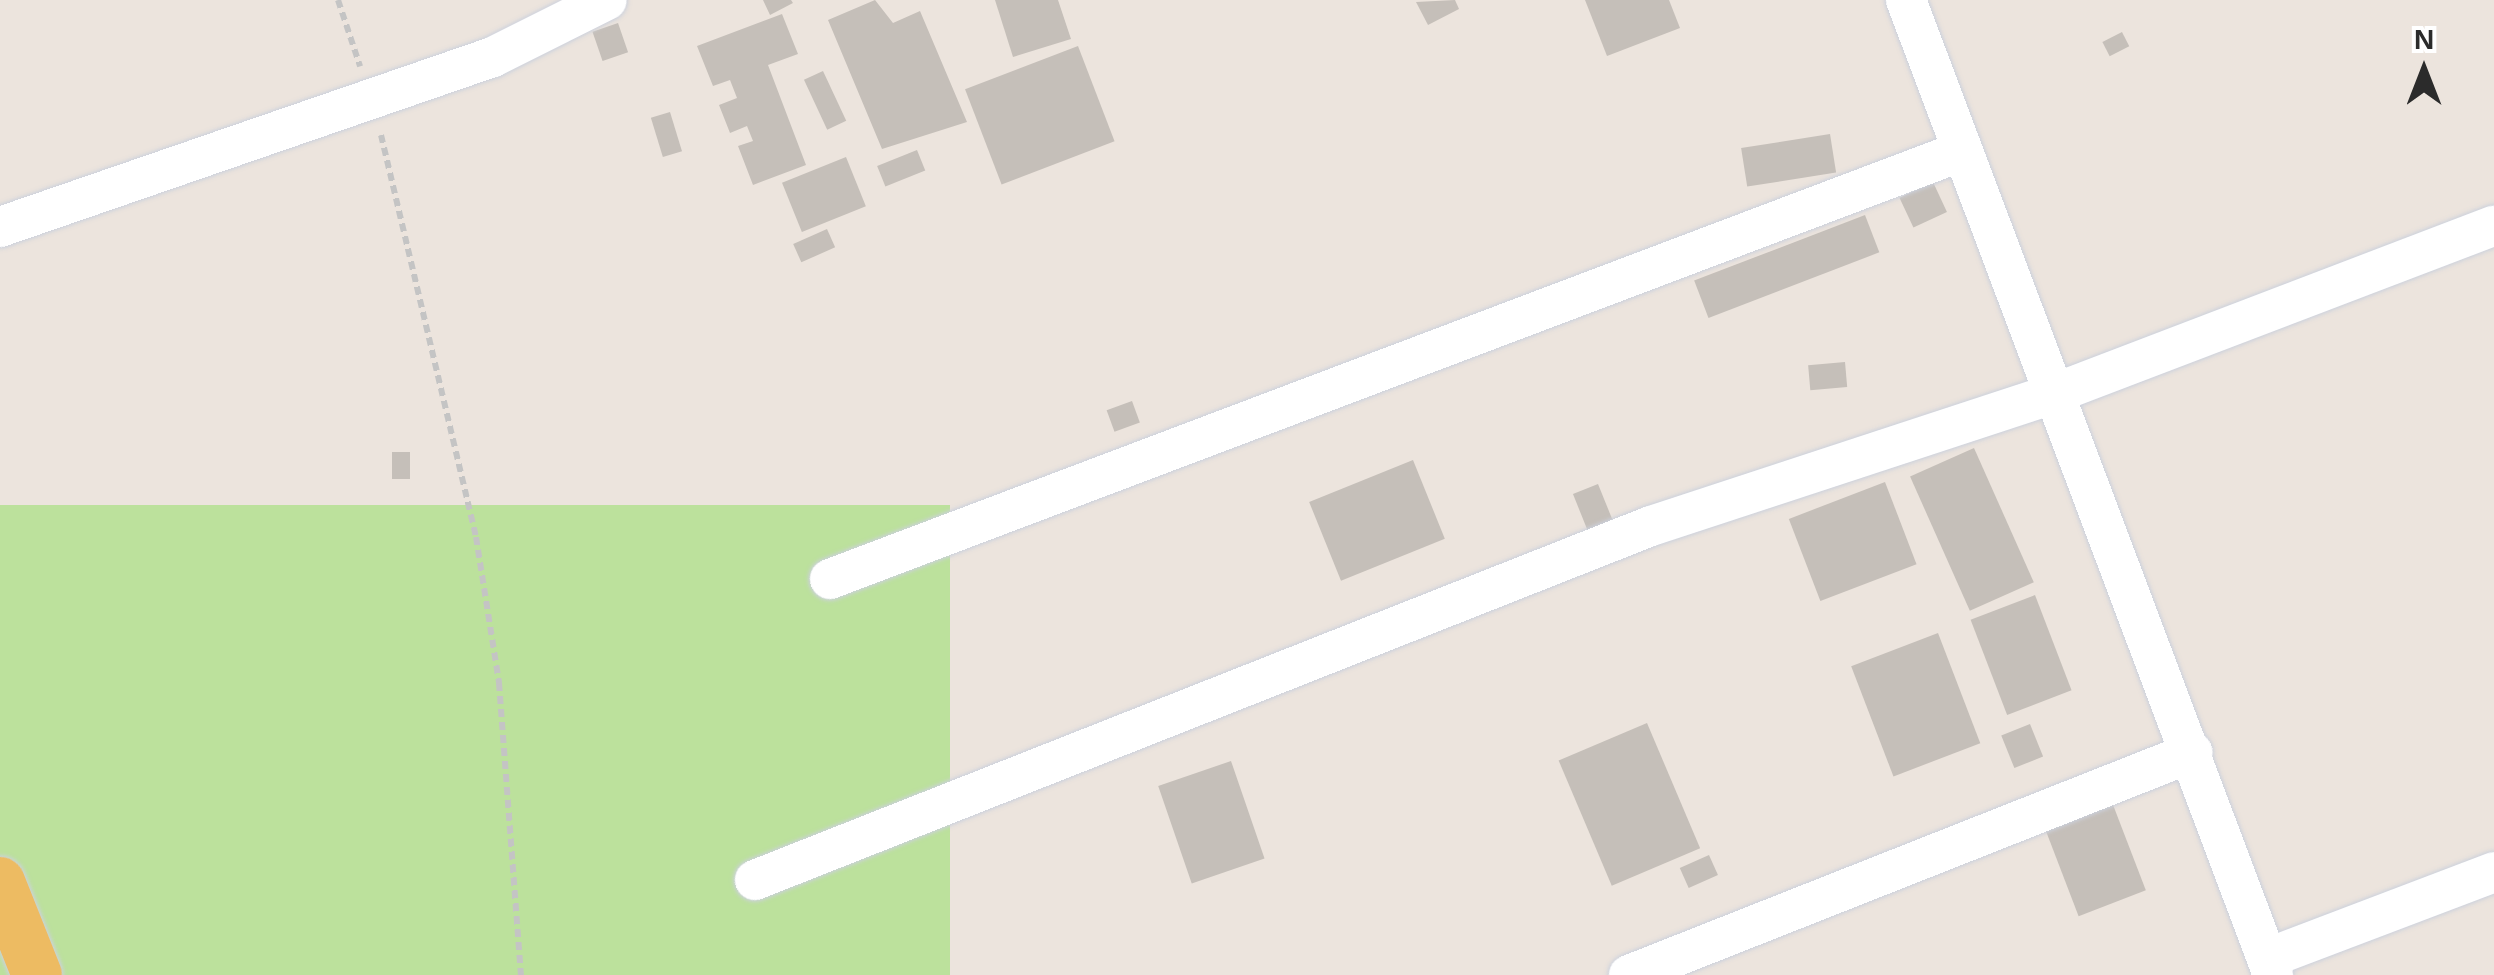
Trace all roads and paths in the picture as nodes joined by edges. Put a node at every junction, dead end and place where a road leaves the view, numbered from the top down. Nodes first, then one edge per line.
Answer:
1 (338, 0) edge
2 (608, 0) edge
3 (1906, 0) edge
4 (371, 98) junction
5 (1962, 151) junction
6 (2494, 226) edge
7 (0, 227) edge
8 (2053, 394) junction
9 (830, 580) dead end
10 (2194, 752) junction
11 (2494, 872) edge
12 (755, 880) dead end
13 (0, 882) edge
14 (2271, 967) edge
15 (37, 975) edge
16 (521, 975) edge
17 (1630, 975) edge

1 - 4 path
2 - 4 street
3 - 5 street
4 - 7 street
4 - 16 path
5 - 8 street
5 - 9 street
6 - 8 street
8 - 10 street
8 - 12 street
10 - 14 street
10 - 17 street
11 - 14 street
13 - 15 main road

